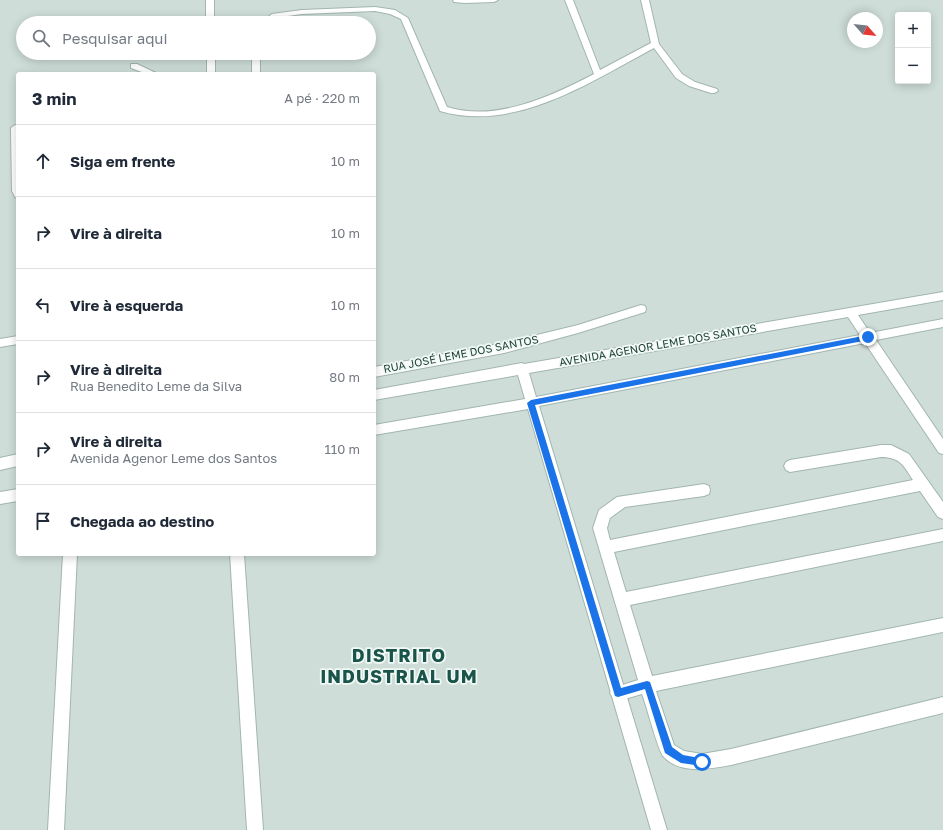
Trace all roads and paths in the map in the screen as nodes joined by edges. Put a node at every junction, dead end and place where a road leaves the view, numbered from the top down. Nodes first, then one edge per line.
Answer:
1 (210, 0) edge
2 (457, 0) edge
3 (494, 0) edge
4 (569, 0) edge
5 (645, 0) edge
6 (210, 16) edge
7 (272, 16) edge
8 (655, 44) junction
9 (211, 60) edge
10 (256, 60) edge
11 (134, 66) dead end
12 (149, 72) edge
13 (211, 72) edge
14 (256, 72) edge
15 (598, 75) junction
16 (714, 91) dead end
17 (15, 128) dead end
18 (16, 160) edge
19 (943, 296) edge
20 (641, 309) dead end
21 (851, 313) junction
22 (943, 323) edge
23 (868, 337) junction
24 (16, 340) edge
25 (0, 343) edge
26 (522, 368) junction
27 (376, 372) edge
28 (376, 395) edge
29 (531, 403) junction
30 (376, 430) edge
31 (943, 449) edge
32 (16, 460) edge
33 (0, 464) edge
34 (790, 466) dead end
35 (924, 484) junction
36 (704, 490) dead end
37 (16, 495) edge
38 (0, 498) edge
39 (943, 513) edge
40 (943, 535) edge
41 (606, 547) junction
42 (70, 556) edge
43 (237, 556) edge
44 (622, 600) junction
45 (943, 625) edge
46 (647, 685) junction
47 (618, 693) junction
48 (943, 704) edge
49 (56, 830) edge
50 (255, 830) edge
51 (659, 830) edge

1 - 6 street
2 - 3 street
4 - 15 street
5 - 8 street
7 - 15 street
8 - 15 street
8 - 16 street
9 - 13 street
10 - 14 street
11 - 12 street
17 - 18 street
19 - 21 street, AVENIDA AGENOR LEME DOS SANTOS
20 - 27 street, RUA JOSÉ LEME DOS SANTOS
21 - 23 street
21 - 26 street, AVENIDA AGENOR LEME DOS SANTOS
22 - 23 street
23 - 29 street
23 - 31 street
24 - 25 street
26 - 28 street, AVENIDA AGENOR LEME DOS SANTOS
26 - 29 street
29 - 30 street
29 - 47 street
32 - 33 street
34 - 35 street
35 - 39 street
35 - 41 street
36 - 41 street
37 - 38 street
40 - 44 street
41 - 44 street
42 - 49 street
43 - 50 street
44 - 46 street
45 - 46 street
46 - 47 street
46 - 48 street
47 - 51 street

